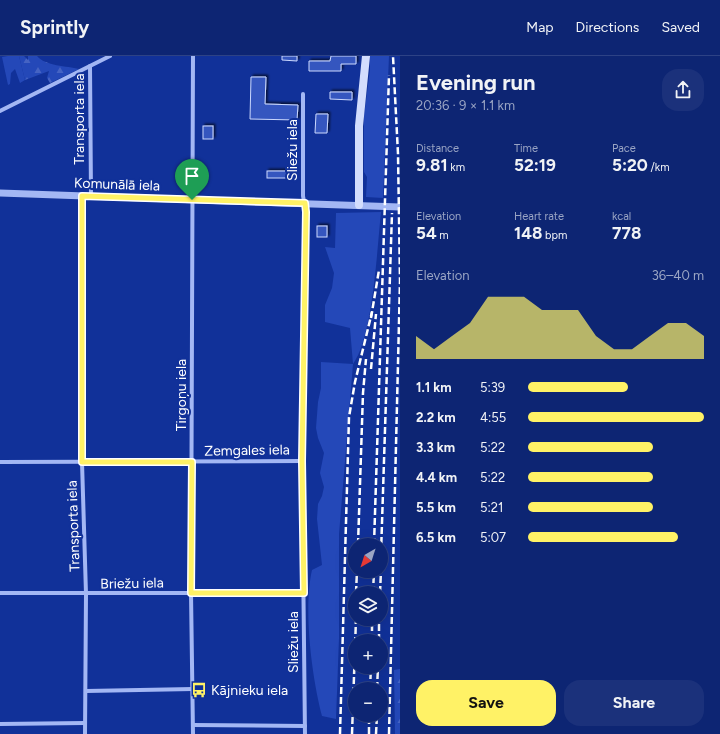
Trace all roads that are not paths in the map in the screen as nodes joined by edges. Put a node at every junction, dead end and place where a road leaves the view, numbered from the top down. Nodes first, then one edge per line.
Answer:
1 (110, 56) edge
2 (193, 56) edge
3 (366, 56) edge
4 (90, 66) junction
5 (303, 94) dead end
6 (0, 111) edge
7 (0, 193) edge
8 (82, 196) junction
9 (91, 196) junction
10 (192, 200) junction
11 (305, 203) junction
12 (359, 205) junction
13 (400, 207) edge
14 (302, 461) junction
15 (0, 462) edge
16 (82, 462) junction
17 (192, 462) junction
18 (0, 593) edge
19 (191, 593) junction
20 (304, 593) junction
21 (86, 594) junction
22 (193, 689) junction
23 (86, 691) junction
24 (85, 723) junction
25 (0, 724) edge
26 (193, 725) junction
27 (305, 726) junction
28 (86, 734) edge
29 (193, 734) edge
30 (305, 734) edge

1 - 4 street
2 - 10 street, Tirgoņu iela
3 - 12 main road
4 - 6 street
4 - 9 street, Transporta iela
5 - 11 street, Sliežu iela
7 - 8 street, Komunālā iela
8 - 9 street, Komunālā iela
8 - 16 street, Transporta iela
9 - 10 street, Komunālā iela
10 - 11 street, Komunālā iela
10 - 17 street, Tirgoņu iela
11 - 12 street, Komunālā iela
11 - 14 street, Sliežu iela
12 - 13 street, Komunālā iela
14 - 17 street, Zemgales iela
14 - 20 street, Sliežu iela
15 - 16 street, Zemgales iela
16 - 17 street, Zemgales iela
16 - 21 street, Transporta iela
17 - 19 street, Tirgoņu iela
18 - 21 street, Briežu iela
19 - 20 street, Briežu iela
19 - 21 street, Briežu iela
19 - 22 street, Tirgoņu iela
20 - 27 street, Sliežu iela
21 - 23 street, Transporta iela
22 - 23 street
22 - 26 street, Tirgoņu iela
23 - 24 street, Transporta iela
24 - 25 street
24 - 28 street, Transporta iela
26 - 27 street
26 - 29 street, Tirgoņu iela
27 - 30 street, Sliežu iela

